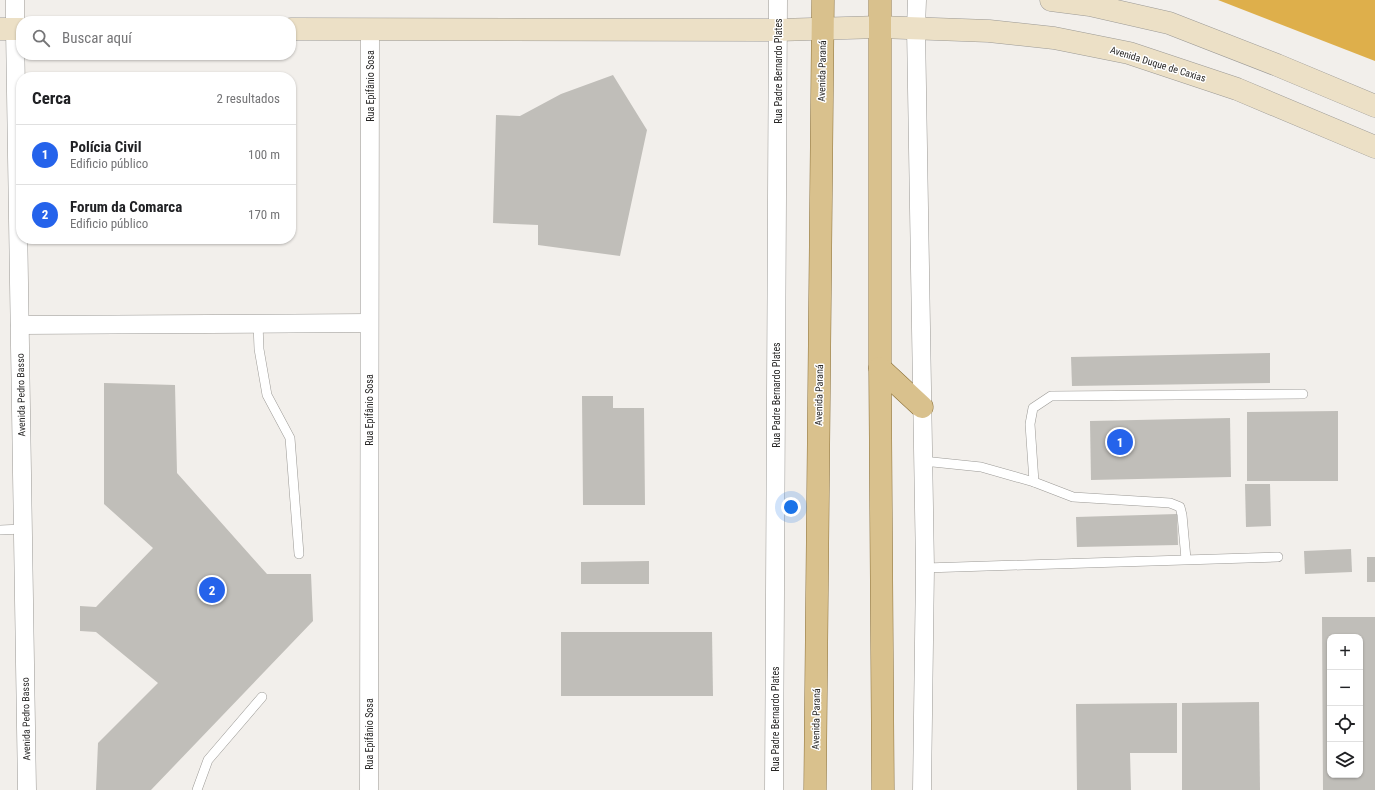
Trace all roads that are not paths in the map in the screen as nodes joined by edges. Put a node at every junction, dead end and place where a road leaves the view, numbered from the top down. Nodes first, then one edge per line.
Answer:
1 (15, 0) edge
2 (778, 0) edge
3 (823, 0) edge
4 (880, 0) edge
5 (917, 0) edge
6 (1051, 0) edge
7 (880, 27) junction
8 (823, 28) junction
9 (916, 28) junction
10 (12, 29) edge
11 (296, 29) edge
12 (370, 29) junction
13 (778, 30) junction
14 (1375, 106) edge
15 (1375, 148) edge
16 (16, 177) edge
17 (18, 244) edge
18 (369, 323) junction
19 (258, 324) junction
20 (20, 325) junction
21 (880, 368) junction
22 (1303, 394) dead end
23 (922, 406) junction
24 (923, 461) junction
25 (1034, 482) junction
26 (23, 529) junction
27 (0, 530) edge
28 (299, 554) dead end
29 (1278, 556) dead end
30 (1186, 559) junction
31 (925, 568) junction
32 (262, 697) dead end
33 (27, 790) edge
34 (198, 790) edge
35 (369, 790) edge
36 (774, 790) edge
37 (815, 790) edge
38 (883, 790) edge
39 (922, 790) edge

1 - 10 street, Avenida Pedro Basso
2 - 13 street, Rua Padre Bernardo Plates
3 - 8 main road, Avenida Paraná
4 - 7 main road
5 - 9 street
6 - 14 main road
7 - 8 main road, Avenida Duque de Caxias
7 - 9 main road, Avenida Duque de Caxias
7 - 21 main road
8 - 13 main road, Avenida Duque de Caxias
8 - 37 main road, Avenida Paraná
9 - 15 main road, Avenida Duque de Caxias
9 - 23 street
10 - 16 street, Avenida Pedro Basso
11 - 12 main road, Avenida Duque de Caxias
12 - 13 main road, Avenida Duque de Caxias
12 - 18 street, Rua Epifânio Sosa
13 - 36 street, Rua Padre Bernardo Plates
17 - 20 street, Avenida Pedro Basso
18 - 19 street
18 - 35 street, Rua Epifânio Sosa
19 - 20 street
19 - 28 lane
20 - 26 street, Avenida Pedro Basso
21 - 23 main road
21 - 38 main road
22 - 25 lane
23 - 24 street
24 - 25 lane
24 - 31 street
25 - 30 lane
26 - 27 lane
26 - 33 street, Avenida Pedro Basso
29 - 30 lane
30 - 31 lane
31 - 39 street
32 - 34 lane

